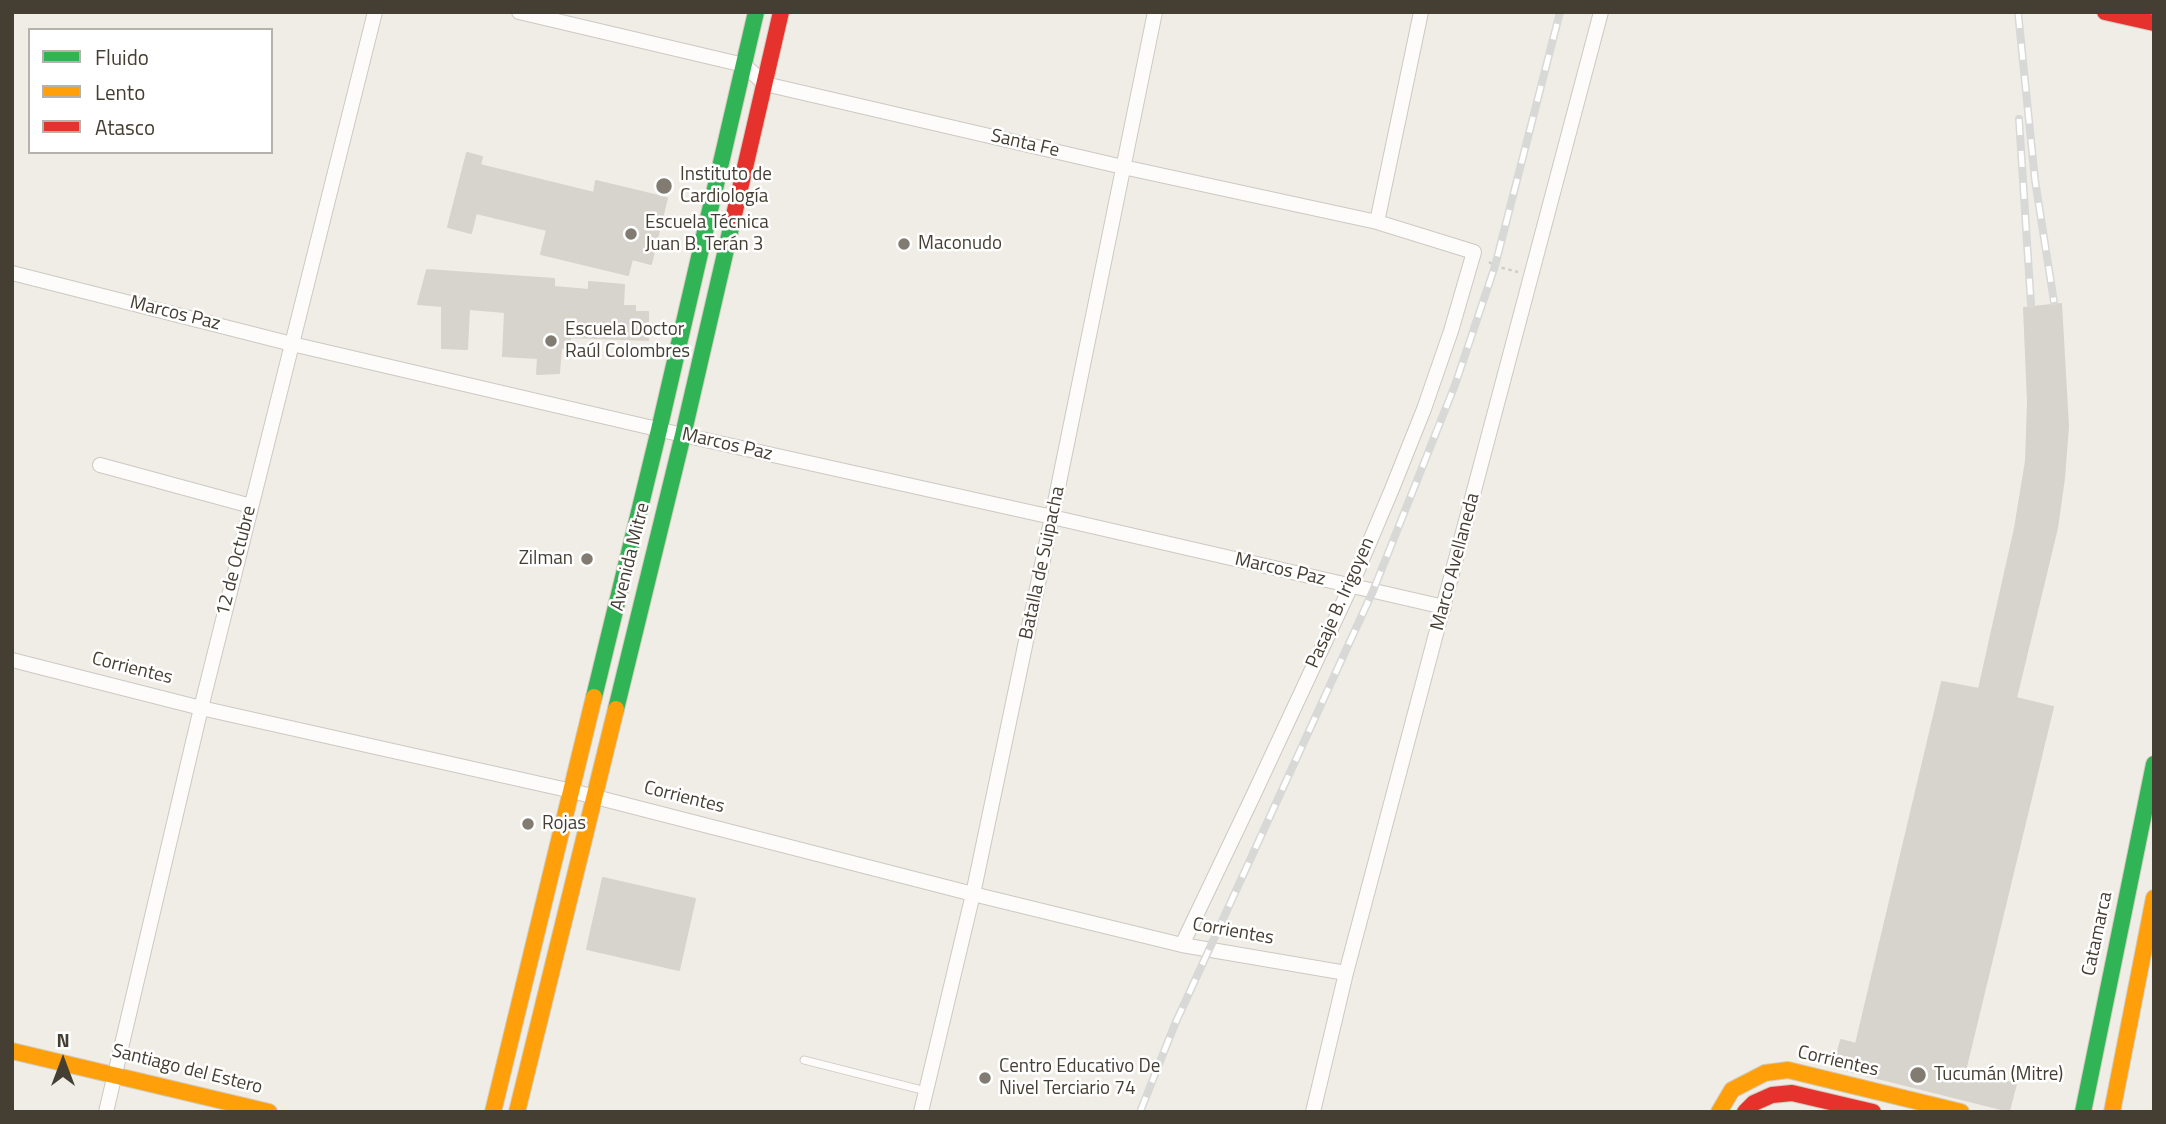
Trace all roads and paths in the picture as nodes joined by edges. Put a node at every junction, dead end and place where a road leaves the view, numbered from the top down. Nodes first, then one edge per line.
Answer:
1 (375, 12) edge
2 (519, 12) edge
3 (756, 12) edge
4 (781, 12) edge
5 (1155, 12) edge
6 (1421, 12) edge
7 (1601, 12) edge
8 (2105, 12) edge
9 (2154, 23) edge
10 (744, 65) junction
11 (765, 84) junction
12 (1123, 167) junction
13 (1377, 222) junction
14 (1474, 252) junction
15 (12, 273) edge
16 (1533, 275) junction
17 (292, 344) junction
18 (659, 429) junction
19 (683, 435) junction
20 (100, 465) dead end
21 (251, 506) junction
22 (1052, 517) junction
23 (1350, 586) junction
24 (1444, 607) junction
25 (12, 660) edge
26 (201, 708) junction
27 (2154, 764) edge
28 (2152, 784) edge
29 (572, 791) junction
30 (593, 797) junction
31 (972, 894) junction
32 (2154, 898) edge
33 (1182, 945) junction
34 (1346, 973) junction
35 (12, 1051) edge
36 (804, 1060) dead end
37 (114, 1074) junction
38 (926, 1091) junction
39 (1750, 1107) edge
40 (106, 1112) edge
41 (269, 1112) edge
42 (493, 1112) edge
43 (517, 1112) edge
44 (921, 1112) edge
45 (1313, 1112) edge
46 (1719, 1112) edge
47 (1873, 1112) edge
48 (1961, 1112) edge
49 (2083, 1112) edge
50 (2112, 1112) edge

1 - 17 street, 12 de Octubre
2 - 10 street, Santa Fe
3 - 10 main road, Avenida Mitre
4 - 11 main road, Avenida Mitre
5 - 12 street, Batalla de Suipacha
6 - 13 street
7 - 16 street, Marco Avellaneda
8 - 9 main road
10 - 11 street, Santa Fe
10 - 18 main road, Avenida Mitre
11 - 12 street, Santa Fe
11 - 19 main road, Avenida Mitre
12 - 13 street, Santa Fe
12 - 22 street, Batalla de Suipacha
13 - 14 street, Santa Fe
14 - 16 path
14 - 23 street, Pasaje B. Irigoyen
15 - 17 street, Marcos Paz
16 - 24 street, Marco Avellaneda
17 - 18 street, Marcos Paz
17 - 21 street, 12 de Octubre
18 - 19 street, Marcos Paz
18 - 29 main road, Avenida Mitre
19 - 22 street, Marcos Paz
19 - 30 main road, Avenida Mitre
20 - 21 street
21 - 26 street, 12 de Octubre
22 - 23 street, Marcos Paz
22 - 31 street, Batalla de Suipacha
23 - 24 street, Marcos Paz
23 - 33 street, Pasaje B. Irigoyen
24 - 34 street, Marco Avellaneda
25 - 26 street, Corrientes
26 - 29 street, Corrientes
26 - 37 street, 12 de Octubre
27 - 28 main road, Catamarca
28 - 49 main road, Catamarca
29 - 30 street, Corrientes
29 - 42 main road, Avenida Mitre
30 - 31 street, Corrientes
30 - 43 main road, Avenida Mitre
31 - 33 street, Corrientes
31 - 38 street, Batalla de Suipacha
32 - 50 main road
33 - 34 street, Corrientes
34 - 45 street, Marco Avellaneda
35 - 37 main road, Santiago del Estero
36 - 38 lane
37 - 40 street, 12 de Octubre
37 - 41 main road, Santiago del Estero
38 - 44 street, Batalla de Suipacha
39 - 47 main road
46 - 48 main road, Corrientes

